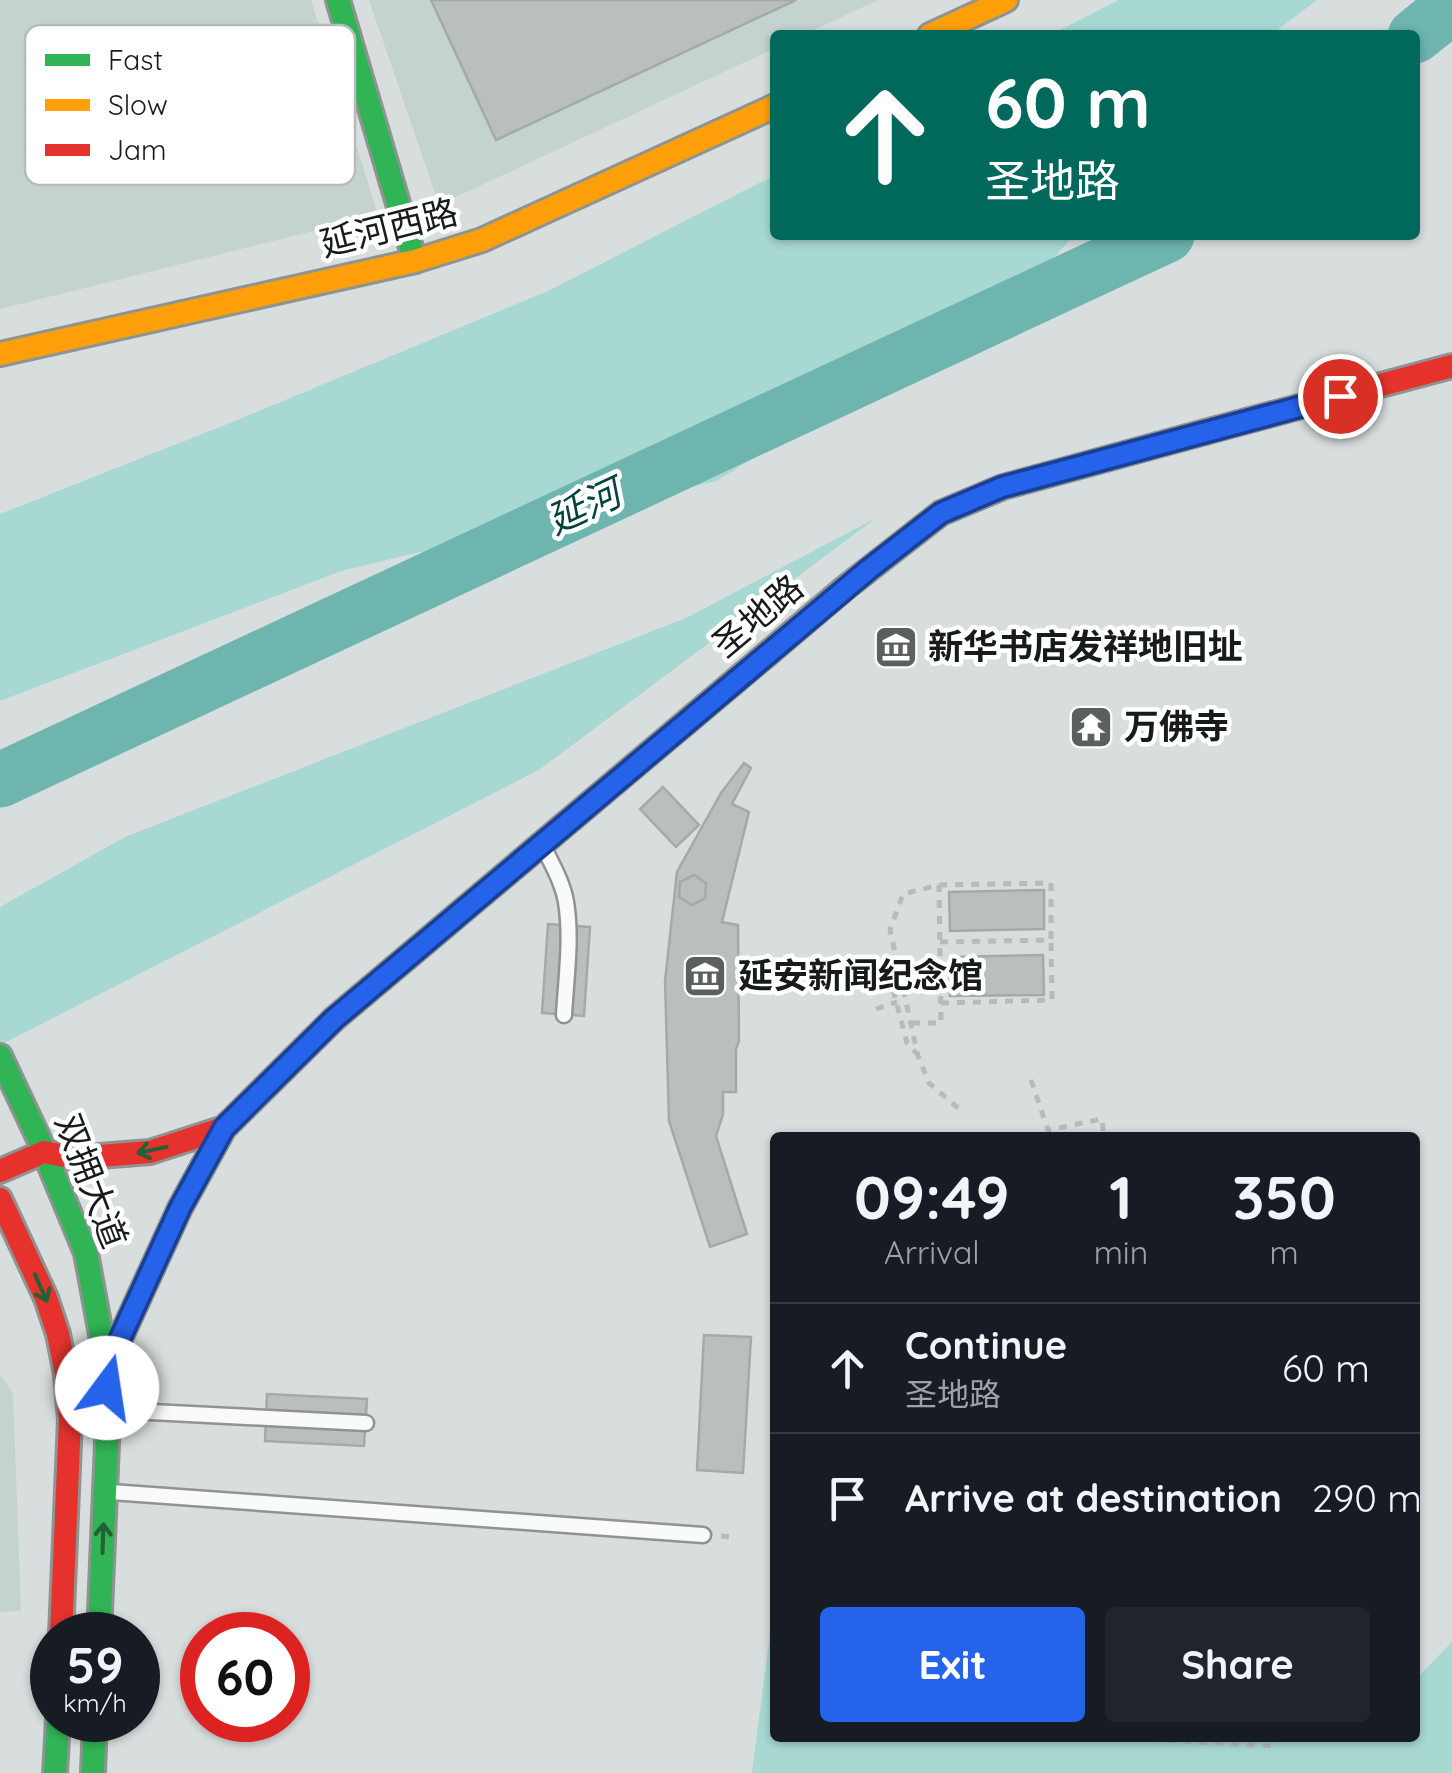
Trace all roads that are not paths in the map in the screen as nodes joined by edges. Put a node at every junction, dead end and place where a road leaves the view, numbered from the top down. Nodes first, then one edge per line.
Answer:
1 (338, 0) edge
2 (1006, 0) edge
3 (345, 25) edge
4 (941, 30) edge
5 (355, 58) edge
6 (770, 108) edge
7 (415, 261) junction
8 (0, 354) edge
9 (1452, 366) edge
10 (542, 843) junction
11 (564, 1015) dead end
12 (0, 1056) edge
13 (224, 1128) junction
14 (44, 1152) junction
15 (0, 1171) edge
16 (0, 1199) edge
17 (107, 1367) junction
18 (108, 1410) junction
19 (366, 1423) dead end
20 (105, 1491) junction
21 (703, 1535) dead end
22 (62, 1612) edge
23 (100, 1612) edge
24 (57, 1742) edge
25 (94, 1742) edge
26 (56, 1773) edge
27 (93, 1773) edge

1 - 3 main road
2 - 4 main road
5 - 7 main road
6 - 7 main road, 延河西路
7 - 8 main road, 延河西路
9 - 10 main road, 圣地路
10 - 11 lane
10 - 13 main road, 圣地路
12 - 14 main road, 双拥大道
13 -> 14 main road
13 - 17 main road
14 - 15 main road
14 - 17 main road, 双拥大道
16 -> 22 main road
17 - 18 main road, 双拥大道
18 - 19 lane
18 - 20 main road, 双拥大道
20 - 21 lane
23 -> 20 main road, 双拥大道
24 - 26 main road
25 - 27 main road

